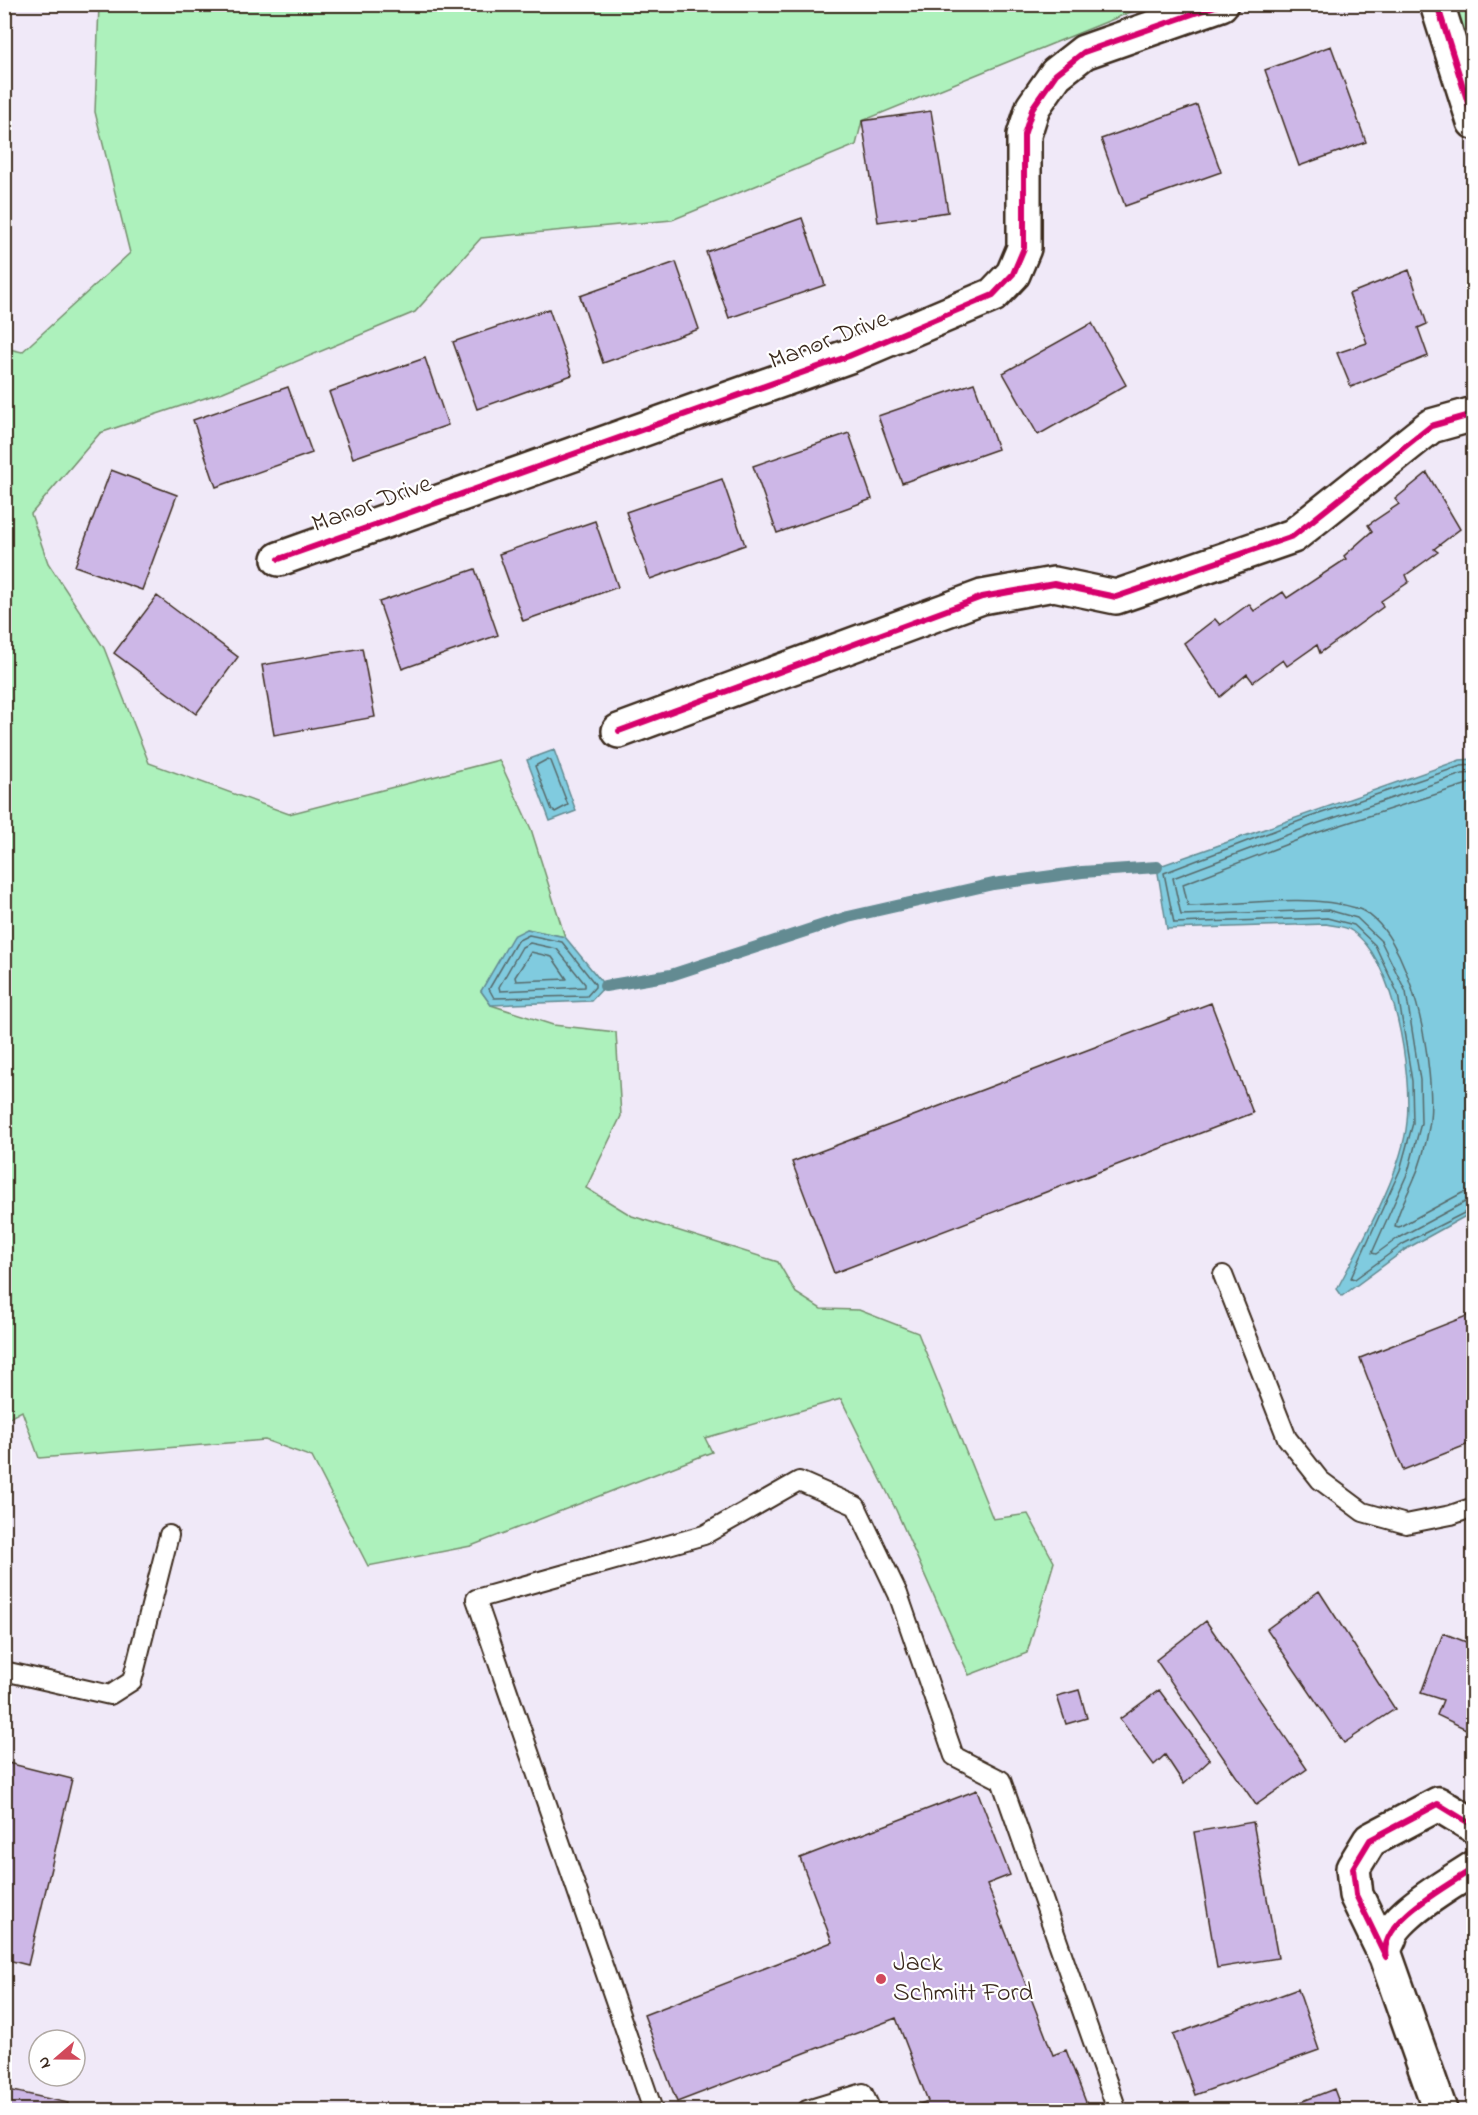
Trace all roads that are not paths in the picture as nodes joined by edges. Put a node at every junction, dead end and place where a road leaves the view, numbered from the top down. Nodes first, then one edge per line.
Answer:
1 (1221, 4) edge
2 (1437, 4) edge
3 (1473, 122) edge
4 (1473, 414) edge
5 (279, 559) dead end
6 (619, 731) dead end
7 (1223, 1275) dead end
8 (1473, 1507) edge
9 (169, 1535) dead end
10 (4, 1671) edge
11 (1473, 1826) edge
12 (1473, 1868) edge
13 (1386, 1957) junction
14 (653, 2110) edge
15 (807, 2110) edge
16 (871, 2110) edge
17 (1117, 2110) edge
18 (1440, 2110) edge

1 - 5 street, Manor Drive
2 - 3 street
4 - 6 street
7 - 8 lane
9 - 10 lane
11 - 13 street
12 - 13 street
13 - 18 street
14 - 17 lane
15 - 16 lane

